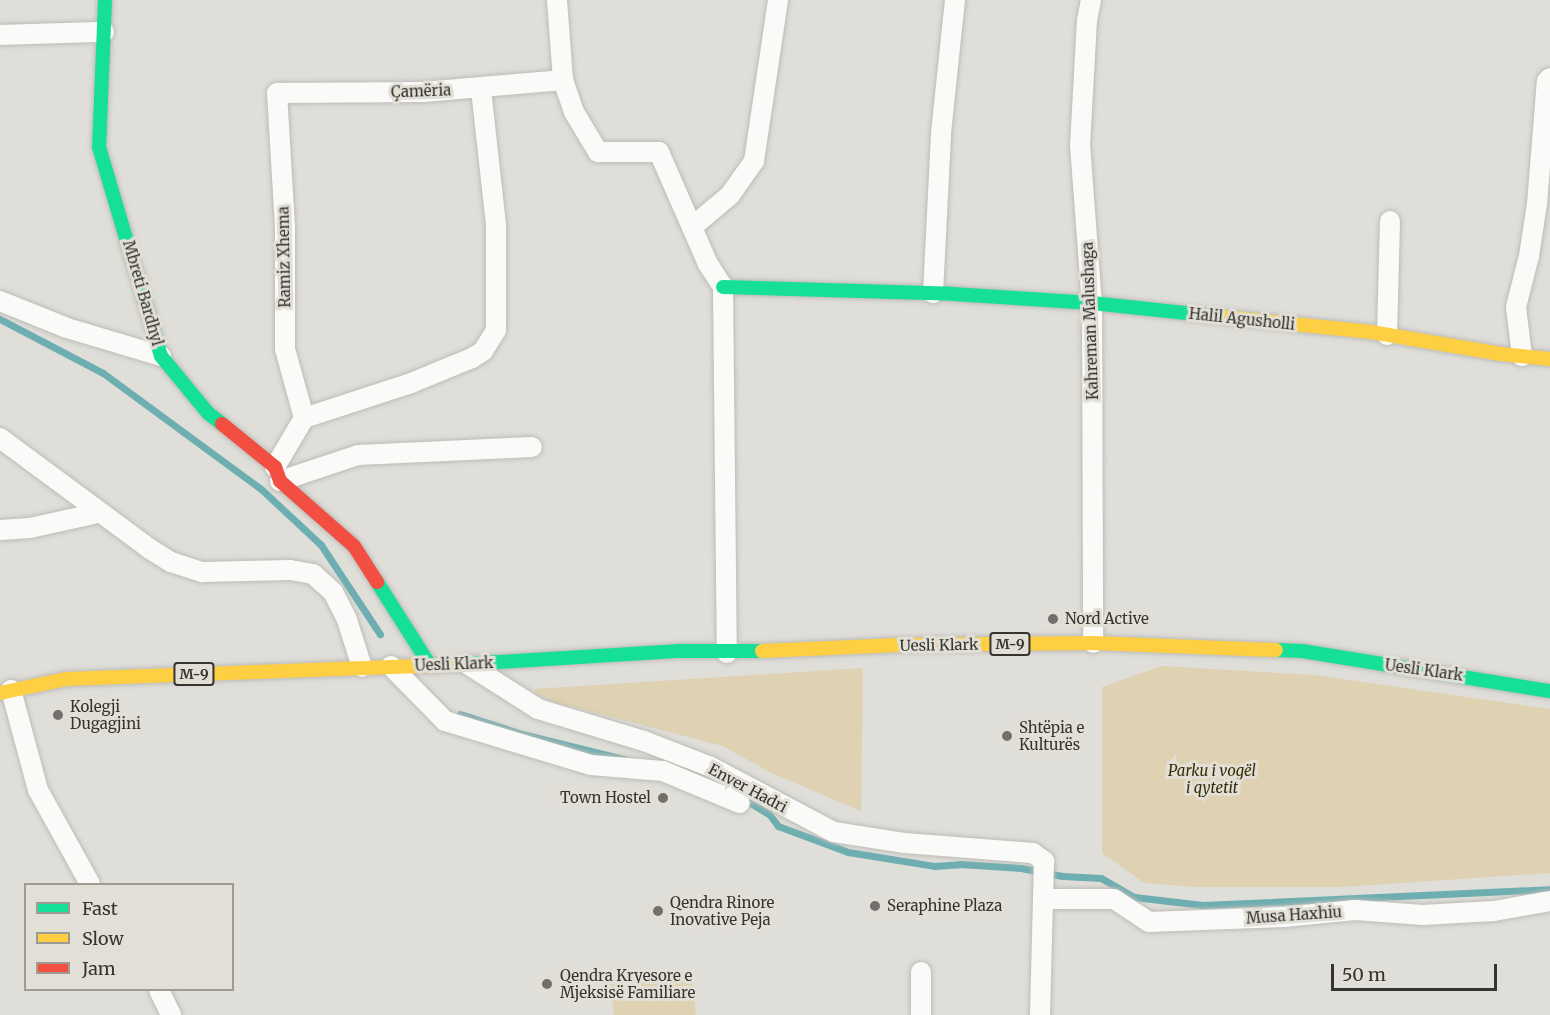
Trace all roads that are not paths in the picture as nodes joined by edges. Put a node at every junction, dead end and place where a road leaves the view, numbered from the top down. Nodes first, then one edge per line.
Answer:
1 (105, 0) edge
2 (557, 0) edge
3 (778, 0) edge
4 (955, 0) edge
5 (1091, 0) edge
6 (104, 32) junction
7 (0, 35) edge
8 (1550, 78) edge
9 (563, 80) junction
10 (481, 88) junction
11 (278, 93) joint
12 (1390, 221) dead end
13 (692, 227) junction
14 (723, 287) junction
15 (933, 293) junction
16 (0, 301) edge
17 (1092, 303) junction
18 (1387, 334) junction
19 (160, 356) junction
20 (1522, 356) junction
21 (1550, 359) edge
22 (304, 418) junction
23 (0, 438) edge
24 (532, 447) dead end
25 (277, 474) junction
26 (93, 514) dead end
27 (0, 530) edge
28 (1093, 643) junction
29 (727, 653) junction
30 (467, 663) junction
31 (429, 664) junction
32 (391, 666) junction
33 (362, 667) junction
34 (1550, 691) edge
35 (5, 692) edge
36 (740, 803) dead end
37 (89, 883) edge
38 (1044, 890) junction
39 (1550, 901) edge
40 (921, 972) dead end
41 (159, 991) edge
42 (171, 1015) edge
43 (921, 1015) edge
44 (1040, 1015) edge

1 - 6 street, Mbreti Bardhyl
2 - 9 street
3 - 13 street
4 - 15 street
5 - 17 street, Kahreman Malushaga
6 - 7 street
6 - 19 street, Mbreti Bardhyl
8 - 20 street
9 - 10 street, Çamëria
9 - 13 street
10 - 11 street, Çamëria
10 - 22 street
11 - 22 street, Ramiz Xhema
12 - 18 street
13 - 14 street
14 - 15 street, Halil Agusholli
14 - 29 street
15 - 17 street, Halil Agusholli
16 - 19 street
17 - 18 street, Halil Agusholli
17 - 28 street, Kahreman Malushaga
18 - 20 street, Halil Agusholli
19 - 25 street, Mbreti Bardhyl
20 - 21 street, Halil Agusholli
22 - 25 street
23 - 33 street
24 - 25 street
25 - 31 street, Mbreti Bardhyl
26 - 27 street
28 - 29 street, Uesli Klark / M-9
28 - 34 street, Uesli Klark / M-9
29 - 30 street, Uesli Klark / M-9
30 - 31 street, Uesli Klark / M-9
30 - 38 street, Enver Hadri
31 - 32 street, Uesli Klark / M-9
32 - 33 street, Uesli Klark / M-9
32 - 36 street, Enver Hadri
33 - 35 street, Uesli Klark / M-9
35 - 37 street
38 - 39 street, Musa Haxhiu
38 - 44 street
40 - 43 street
41 - 42 street

